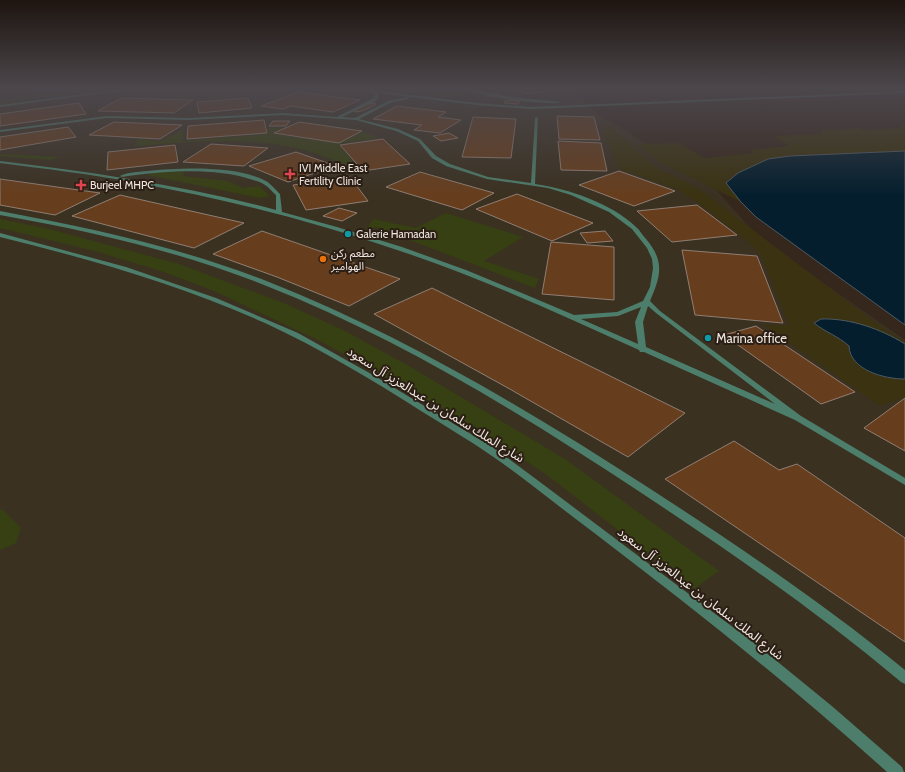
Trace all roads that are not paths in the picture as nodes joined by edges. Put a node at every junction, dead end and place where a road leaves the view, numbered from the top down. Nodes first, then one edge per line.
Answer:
1 (53, 124) edge
2 (376, 124) edge
3 (537, 124) edge
4 (0, 131) edge
5 (0, 162) edge
6 (117, 177) junction
7 (533, 184) junction
8 (280, 212) junction
9 (0, 213) edge
10 (0, 235) edge
11 (647, 302) junction
12 (571, 317) junction
13 (643, 350) junction
14 (798, 418) junction
15 (905, 482) edge
16 (905, 678) edge
17 (897, 772) edge

1 - 4 street
2 - 7 street
3 - 7 street
5 - 6 street
6 - 8 street
6 - 8 street
7 - 11 street
8 - 12 street
9 - 16 street
10 - 17 street, شارع الملك سلمان بن عبدالعزيز آل سعود
11 - 12 street
11 - 13 street
11 - 14 street
12 - 13 street
13 - 14 street
14 - 15 street

